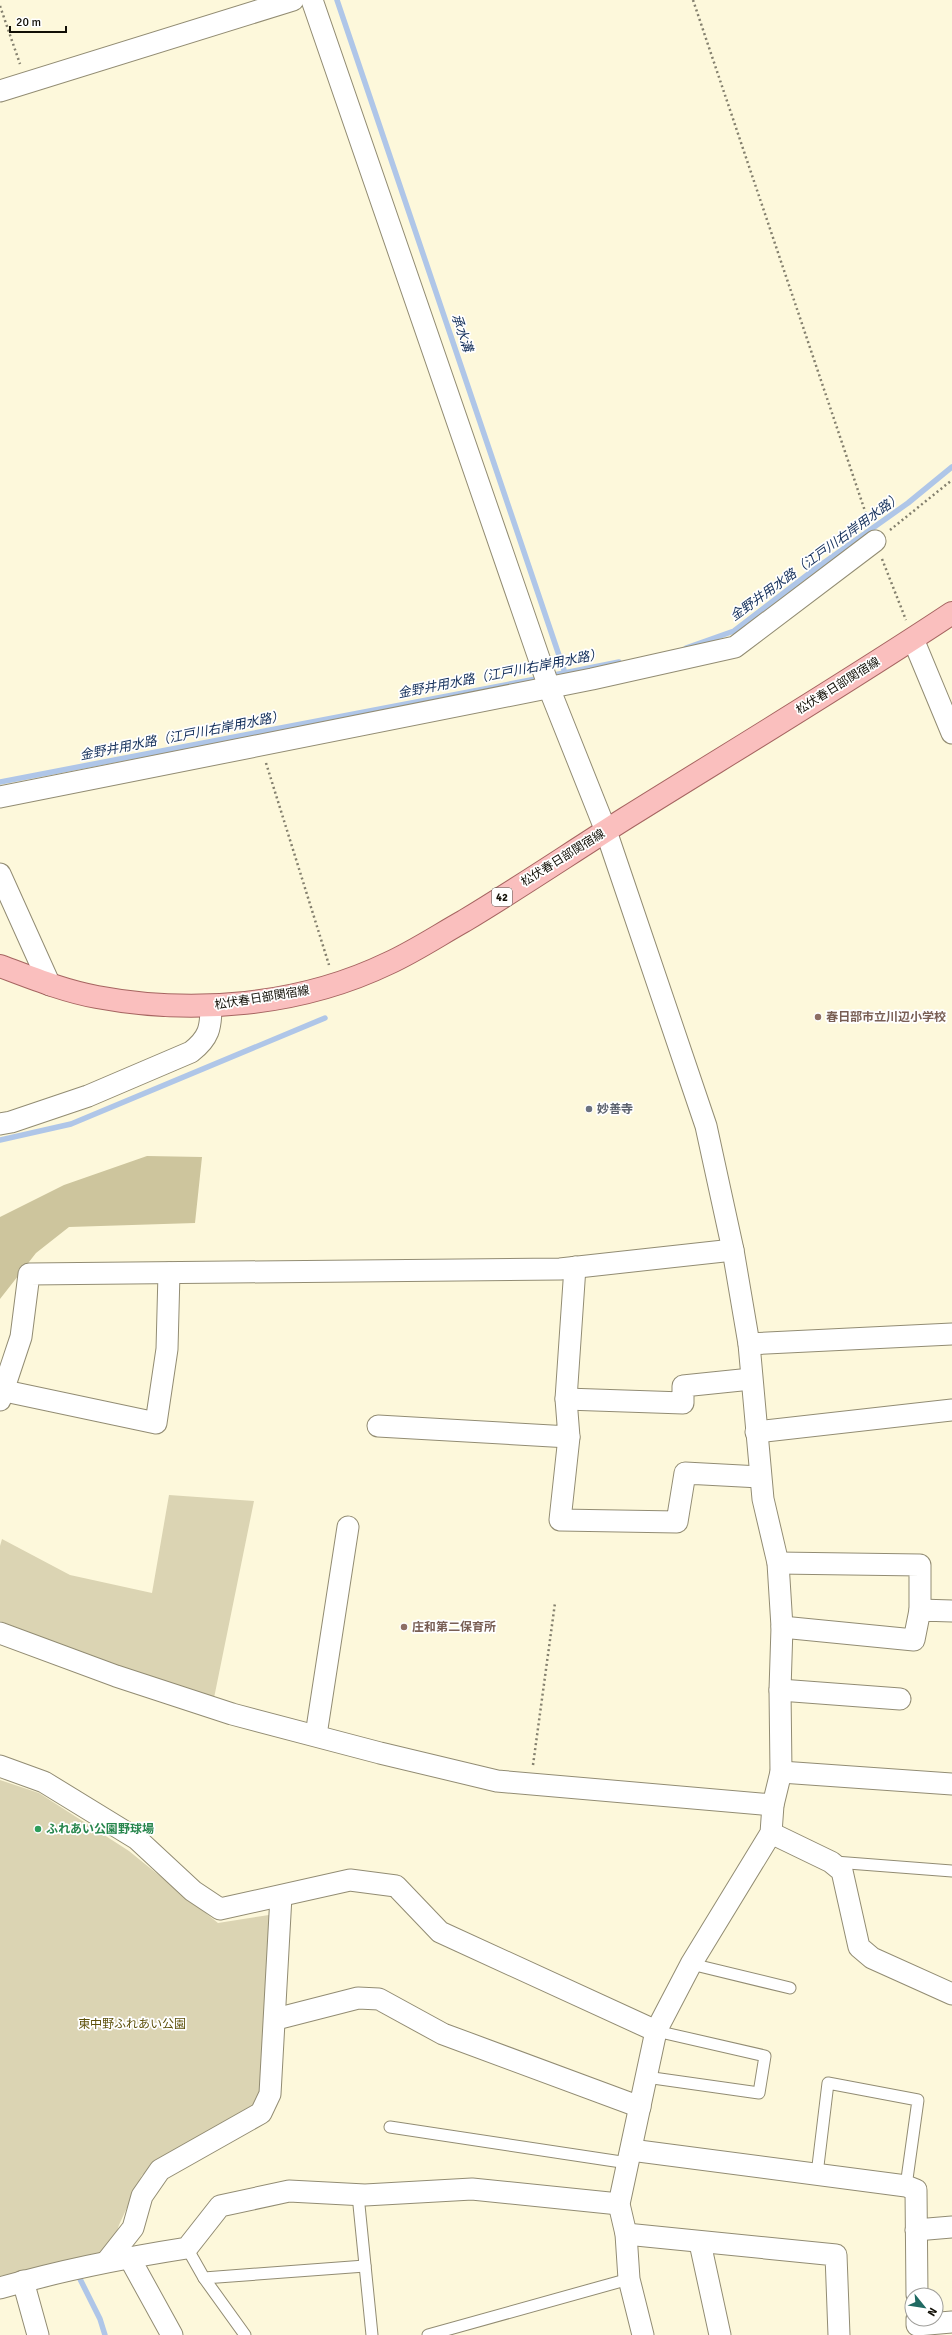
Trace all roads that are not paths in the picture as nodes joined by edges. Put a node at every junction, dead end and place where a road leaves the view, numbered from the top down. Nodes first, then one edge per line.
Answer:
1 (293, 0) edge
2 (312, 0) edge
3 (0, 91) edge
4 (875, 541) road end
5 (952, 613) edge
6 (913, 639) junction
7 (548, 686) junction
8 (952, 733) edge
9 (0, 797) edge
10 (606, 831) junction
11 (0, 874) edge
12 (0, 966) edge
13 (50, 985) junction
14 (211, 1006) junction
15 (0, 1124) edge
16 (733, 1250) junction
17 (575, 1267) junction
18 (169, 1273) junction
19 (952, 1334) edge
20 (749, 1344) junction
21 (751, 1379) junction
22 (2, 1395) edge
23 (566, 1399) junction
24 (952, 1410) edge
25 (378, 1426) dead end
26 (756, 1432) junction
27 (568, 1437) junction
28 (760, 1477) junction
29 (348, 1527) dead end
30 (778, 1563) junction
31 (920, 1610) junction
32 (952, 1611) edge
33 (782, 1627) junction
34 (0, 1633) edge
35 (780, 1690) junction
36 (900, 1699) dead end
37 (316, 1735) junction
38 (0, 1766) edge
39 (781, 1772) junction
40 (952, 1784) edge
41 (773, 1805) junction
42 (771, 1833) junction
43 (831, 1862) junction
44 (952, 1870) edge
45 (281, 1896) junction
46 (691, 1964) junction
47 (790, 1988) dead end
48 (952, 1994) edge
49 (276, 2019) junction
50 (656, 2031) junction
51 (646, 2077) junction
52 (640, 2107) junction
53 (390, 2127) dead end
54 (629, 2157) junction
55 (817, 2174) junction
56 (906, 2186) junction
57 (358, 2195) junction
58 (619, 2204) junction
59 (952, 2227) edge
60 (916, 2230) junction
61 (626, 2234) junction
62 (700, 2243) junction
63 (187, 2248) junction
64 (129, 2257) junction
65 (107, 2261) junction
66 (365, 2266) junction
67 (204, 2278) junction
68 (629, 2280) junction
69 (23, 2281) junction
70 (917, 2287) edge
71 (0, 2288) edge
72 (38, 2335) edge
73 (172, 2335) edge
74 (245, 2335) edge
75 (372, 2335) edge
76 (428, 2335) edge
77 (643, 2335) edge
78 (720, 2335) edge
79 (839, 2335) edge

1 - 3 street
2 - 7 street
4 - 7 street
5 - 6 main road, 松伏春日部関宿線 / 42
6 - 8 street
6 - 10 main road, 松伏春日部関宿線 / 42
7 - 9 street
7 - 10 street
10 - 14 main road, 松伏春日部関宿線 / 42
10 - 16 street
11 - 13 street
12 - 13 main road, 松伏春日部関宿線 / 42
13 - 14 main road, 松伏春日部関宿線 / 42
14 - 15 street
16 - 17 street
16 - 20 street
17 - 18 street
17 - 23 street
18 - 22 street
18 - 22 street
19 - 20 street
20 - 21 street
21 - 23 street
21 - 26 street
23 - 27 street
24 - 26 street
25 - 27 street
26 - 28 street
27 - 28 street
28 - 30 street
29 - 37 street
30 - 31 street
30 - 33 street
31 - 32 street
31 - 33 street
33 - 35 street
34 - 37 street
35 - 36 street
35 - 39 street
37 - 41 street
38 - 45 street
39 - 40 street
39 - 41 street
41 - 42 street
42 - 43 street
42 - 46 street
43 - 44 lane
43 - 48 street
45 - 49 street
45 - 50 street
46 - 47 lane
46 - 50 street
49 - 52 street
49 - 65 street
50 - 51 street
50 - 51 lane
51 - 52 street
52 - 54 street
53 - 54 lane
54 - 55 street
54 - 58 street
55 - 56 street
55 - 56 lane
56 - 60 street
57 - 58 street
57 - 63 street
57 - 66 lane
58 - 61 street
59 - 60 street
60 - 70 street
61 - 62 street
61 - 68 street
62 - 78 street
62 - 79 street
63 - 64 street
63 - 67 lane
64 - 65 street
64 - 73 street
65 - 69 street
66 - 67 lane
66 - 75 lane
67 - 74 lane
68 - 76 lane
68 - 77 street
69 - 71 street
69 - 72 street

